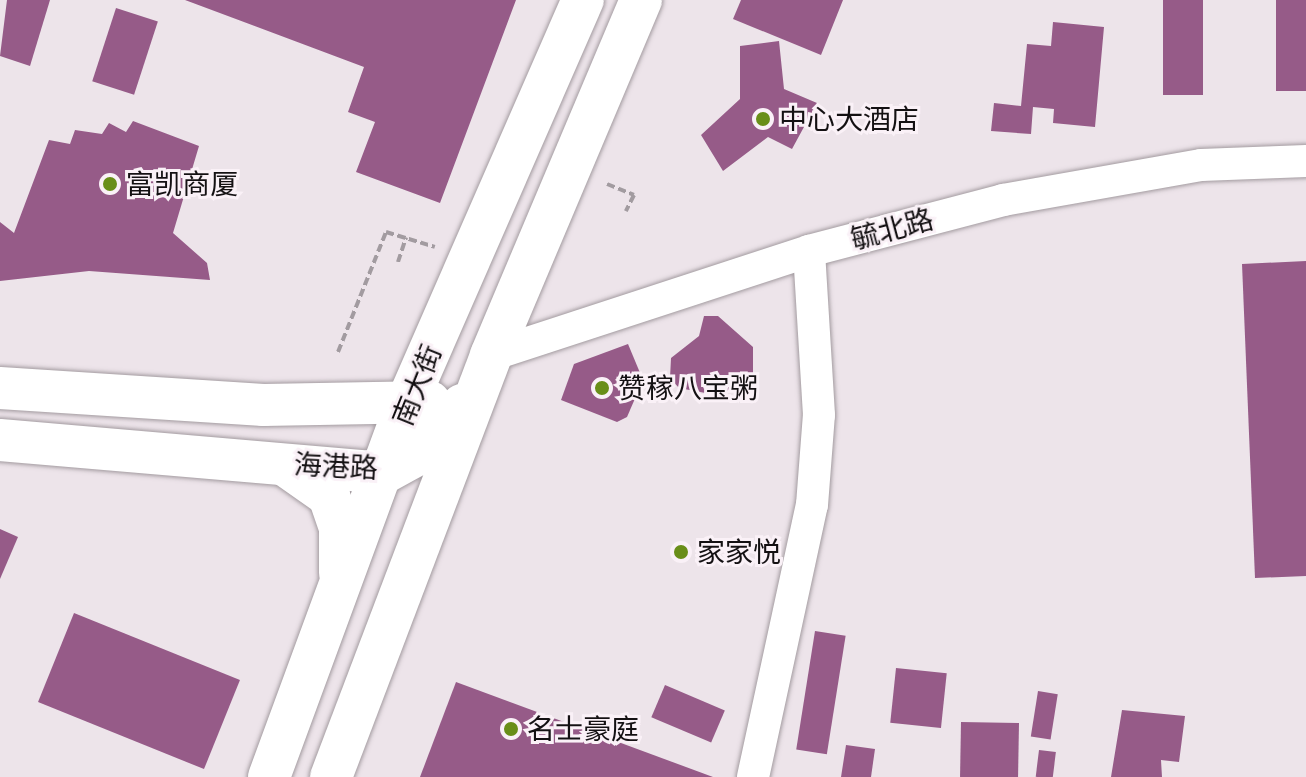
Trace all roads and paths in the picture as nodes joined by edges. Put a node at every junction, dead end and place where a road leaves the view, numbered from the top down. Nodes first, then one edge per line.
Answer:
1 (583, 0) edge
2 (641, 0) edge
3 (1306, 161) edge
4 (607, 184) dead end
5 (626, 211) dead end
6 (406, 237) junction
7 (435, 247) dead end
8 (809, 251) junction
9 (398, 262) dead end
10 (338, 352) dead end
11 (491, 355) junction
12 (0, 388) edge
13 (405, 407) junction
14 (0, 440) edge
15 (280, 463) junction
16 (384, 473) junction
17 (339, 590) junction
18 (269, 777) edge
19 (331, 777) edge
20 (753, 777) edge

1 - 13 main road, 南大街
2 - 11 main road, 南大街
3 - 8 street, 毓北路
4 - 5 path
6 - 7 path
6 - 9 path
6 - 10 path
8 - 11 street, 毓北路
8 - 20 street
11 - 13 main road, 海港路
11 - 16 main road, 海港路
11 - 19 main road, 南大街
12 - 13 main road, 海港路
13 - 16 main road, 南大街
14 - 15 main road, 海港路
15 - 16 main road, 海港路
15 - 17 main road
16 - 17 main road, 南大街
17 - 18 main road, 南大街

